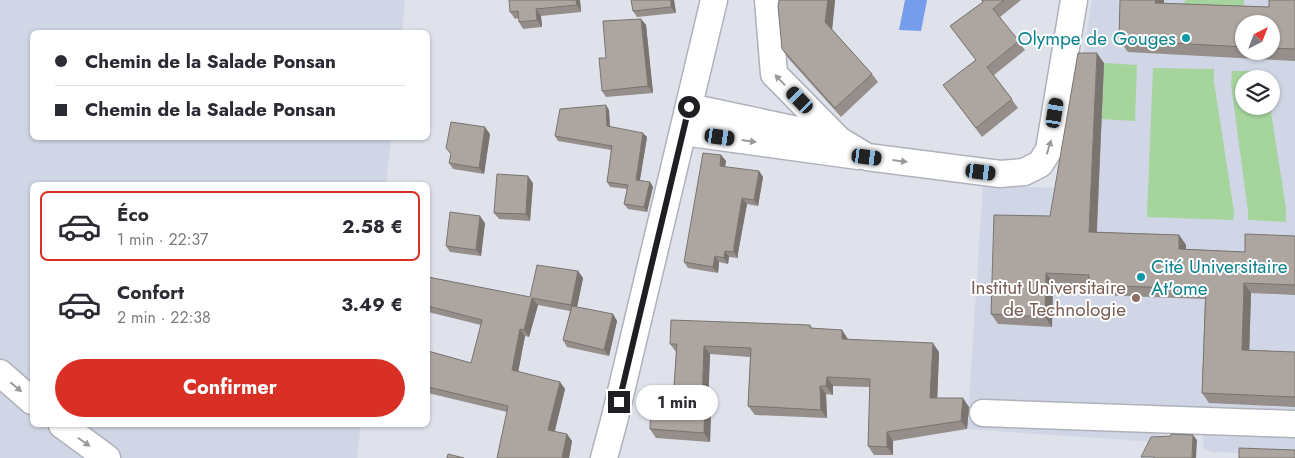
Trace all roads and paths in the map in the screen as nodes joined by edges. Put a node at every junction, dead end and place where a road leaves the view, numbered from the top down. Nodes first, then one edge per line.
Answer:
1 (714, 0) edge
2 (768, 0) edge
3 (1074, 0) edge
4 (689, 107) junction
5 (683, 132) junction
6 (839, 140) junction
7 (867, 157) junction
8 (0, 374) edge
9 (30, 399) edge
10 (983, 413) dead end
11 (1295, 424) edge
12 (65, 427) edge
13 (107, 458) edge
14 (604, 458) edge

1 - 4 street
6 -> 2 street
7 -> 3 street
4 - 5 street
4 - 6 street
5 -> 7 street
5 - 14 street
6 - 7 street
8 -> 9 street
10 - 11 street
12 -> 13 street

